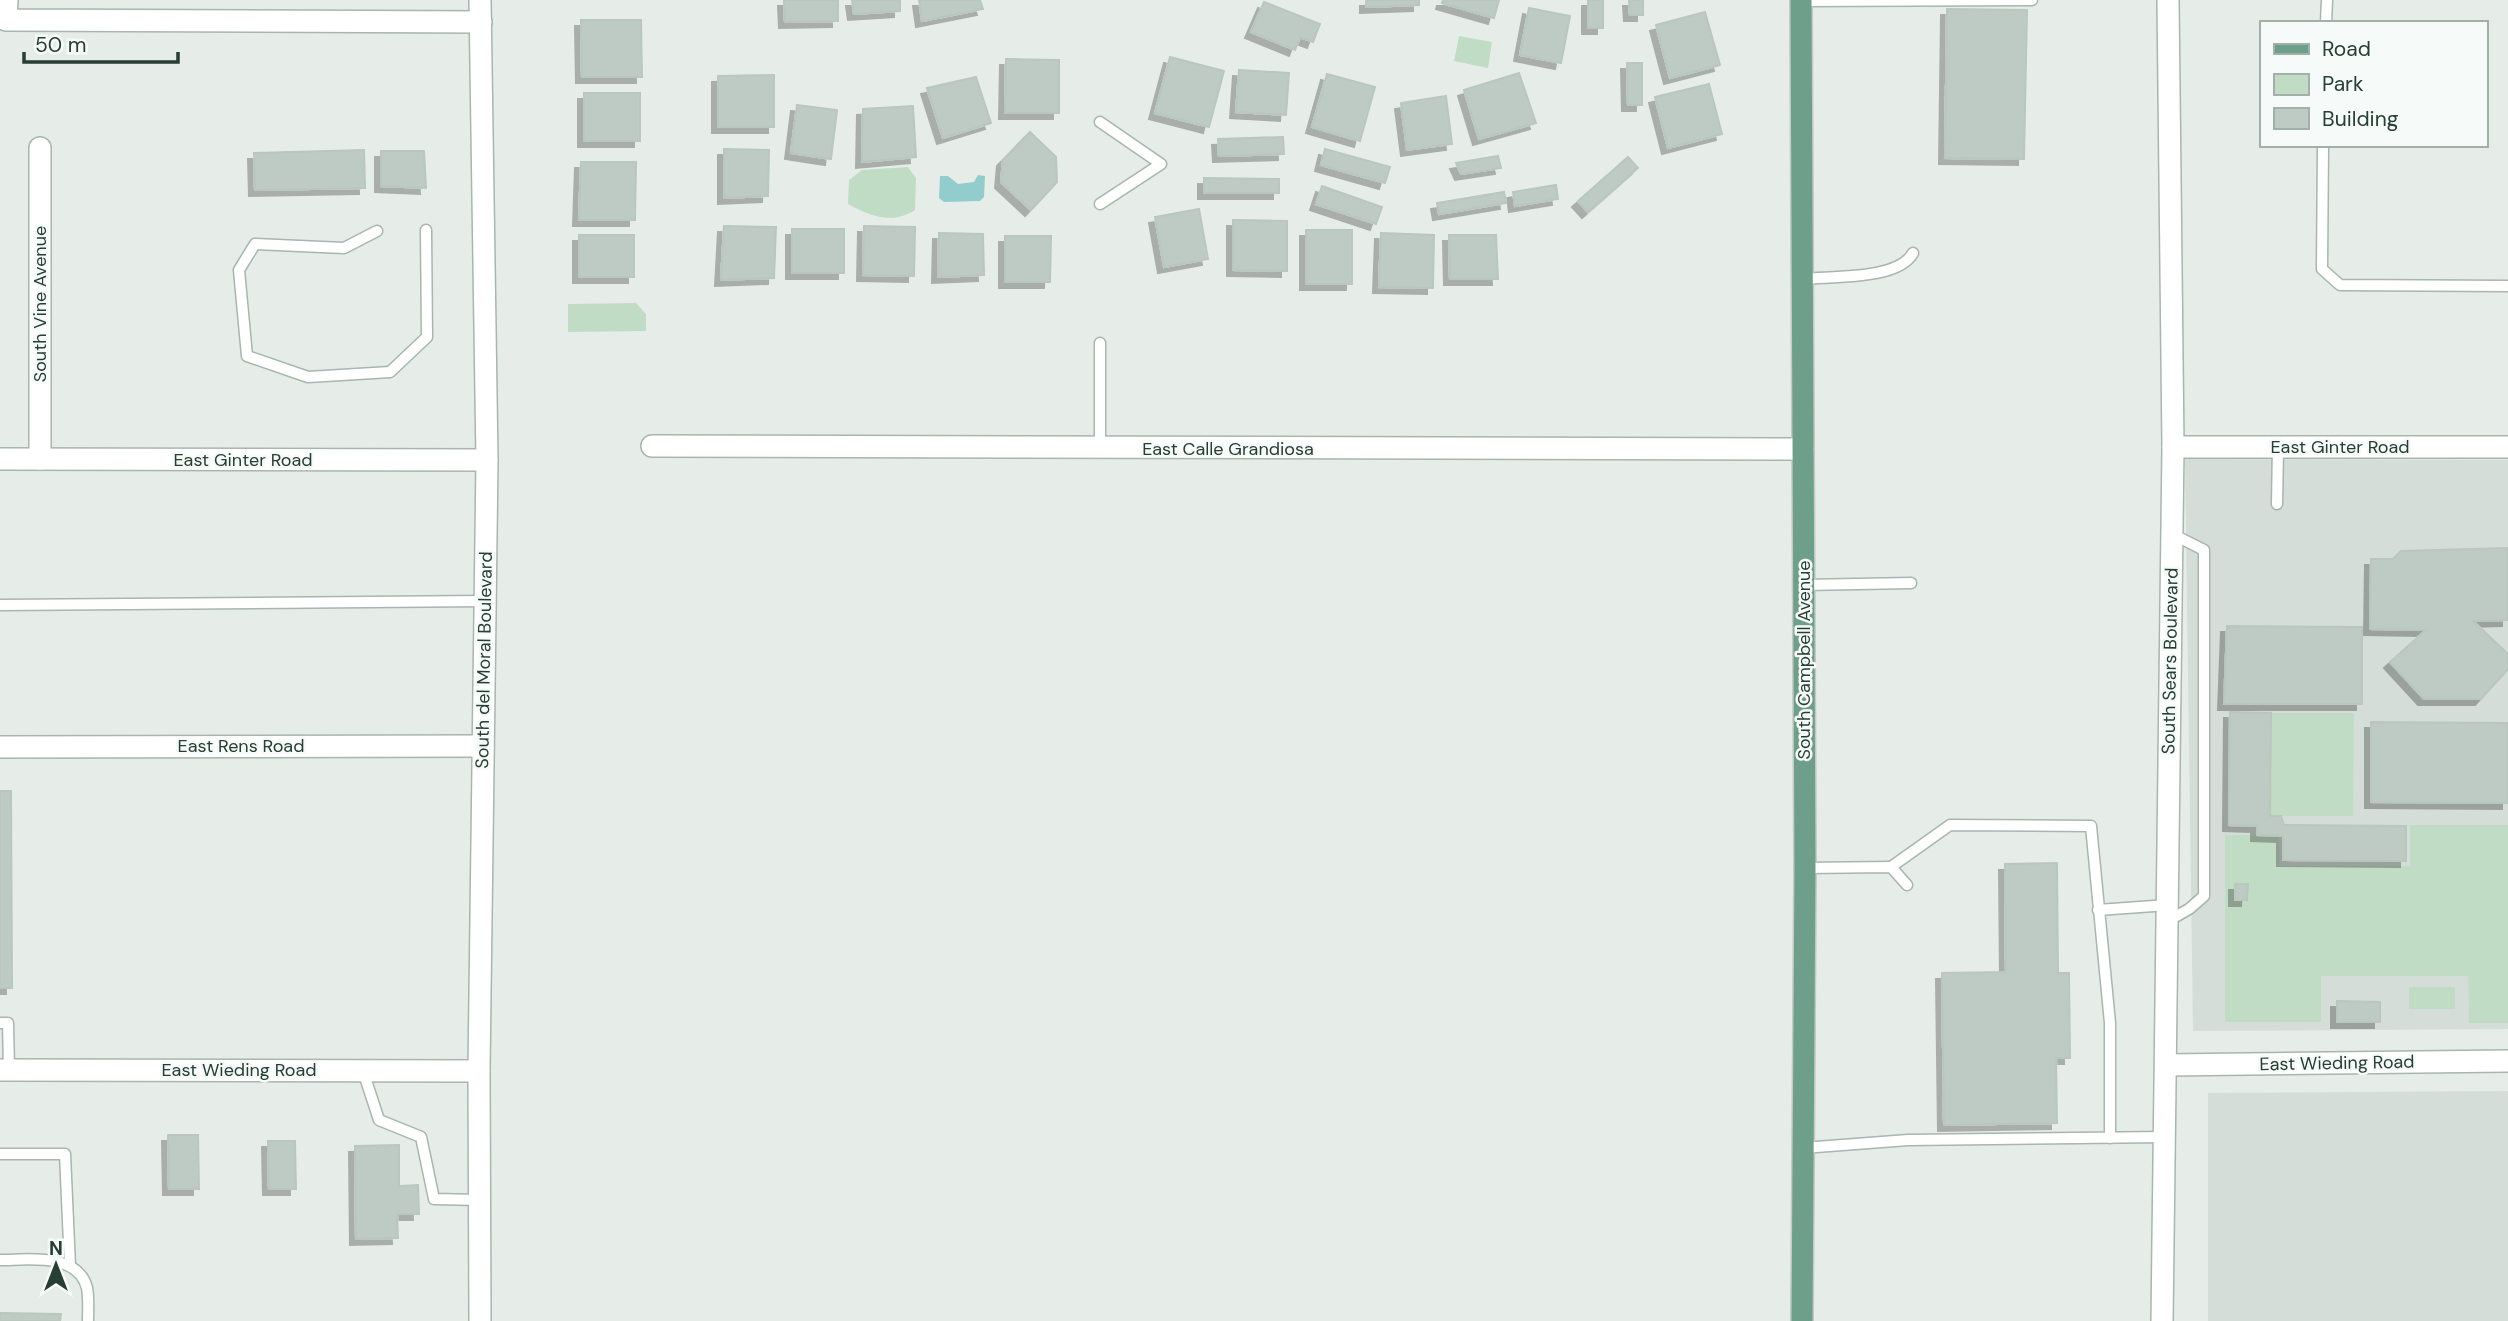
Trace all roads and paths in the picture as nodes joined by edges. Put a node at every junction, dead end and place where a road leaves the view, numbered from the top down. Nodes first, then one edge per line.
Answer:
1 (480, 0) edge
2 (1801, 0) edge
3 (2032, 0) edge
4 (2168, 0) edge
5 (2327, 0) edge
6 (7, 10) edge
7 (2326, 21) edge
8 (481, 22) junction
9 (1100, 122) dead end
10 (2323, 147) edge
11 (40, 148) dead end
12 (1100, 204) dead end
13 (426, 230) dead end
14 (377, 231) dead end
15 (1913, 253) dead end
16 (1803, 279) junction
17 (2508, 286) edge
18 (1100, 343) dead end
19 (652, 446) dead end
20 (2173, 447) junction
21 (2278, 447) junction
22 (2508, 447) edge
23 (1100, 449) junction
24 (1803, 449) junction
25 (0, 459) edge
26 (40, 459) junction
27 (486, 460) junction
28 (2277, 504) dead end
29 (2172, 534) junction
30 (1911, 583) dead end
31 (1804, 585) junction
32 (485, 601) junction
33 (0, 605) edge
34 (482, 746) junction
35 (0, 747) edge
36 (1891, 867) junction
37 (1805, 868) junction
38 (1907, 886) dead end
39 (2098, 910) junction
40 (2168, 913) junction
41 (0, 1023) edge
42 (2508, 1061) edge
43 (2166, 1065) junction
44 (5, 1070) edge
45 (363, 1071) junction
46 (479, 1071) junction
47 (2165, 1137) junction
48 (2110, 1138) junction
49 (1803, 1148) junction
50 (0, 1154) edge
51 (480, 1200) junction
52 (0, 1260) edge
53 (70, 1266) junction
54 (88, 1321) edge
55 (480, 1321) edge
56 (1802, 1321) edge
57 (2162, 1321) edge

1 - 8 street, South del Moral Boulevard
2 - 3 lane
2 - 16 main road, South Campbell Avenue
4 - 20 street, South Sears Boulevard
5 - 7 lane
6 - 8 street
8 - 27 street, South del Moral Boulevard
9 - 12 lane
10 - 17 lane
11 - 26 street, South Vine Avenue
13 - 14 lane
15 - 16 lane
16 - 24 main road, South Campbell Avenue
18 - 23 lane
19 - 23 street, East Calle Grandiosa
20 - 21 street, East Ginter Road
20 - 29 street, South Sears Boulevard
21 - 22 street, East Ginter Road
21 - 28 lane
23 - 24 street, East Calle Grandiosa
24 - 31 main road, South Campbell Avenue
25 - 26 street, East Ginter Road
26 - 27 street, East Ginter Road
27 - 32 street, South del Moral Boulevard
29 - 40 street, South Sears Boulevard
29 - 40 lane
30 - 31 lane
31 - 37 main road, South Campbell Avenue
32 - 33 lane
32 - 34 street, South del Moral Boulevard
34 - 35 street, East Rens Road
34 - 46 street, South del Moral Boulevard
36 - 37 lane
36 - 38 lane
36 - 39 lane
37 - 49 main road, South Campbell Avenue
39 - 40 lane
39 - 48 lane
40 - 43 street, South Sears Boulevard
41 - 44 lane
42 - 43 street, East Wieding Road
43 - 47 street, South Sears Boulevard
44 - 45 street, East Wieding Road
45 - 46 street, East Wieding Road
45 - 51 lane
46 - 51 street, South del Moral Boulevard
47 - 48 lane
47 - 57 street, South Sears Boulevard
48 - 49 lane
49 - 56 main road, South Campbell Avenue
50 - 53 lane
51 - 55 street, South del Moral Boulevard
52 - 53 lane
53 - 54 lane

